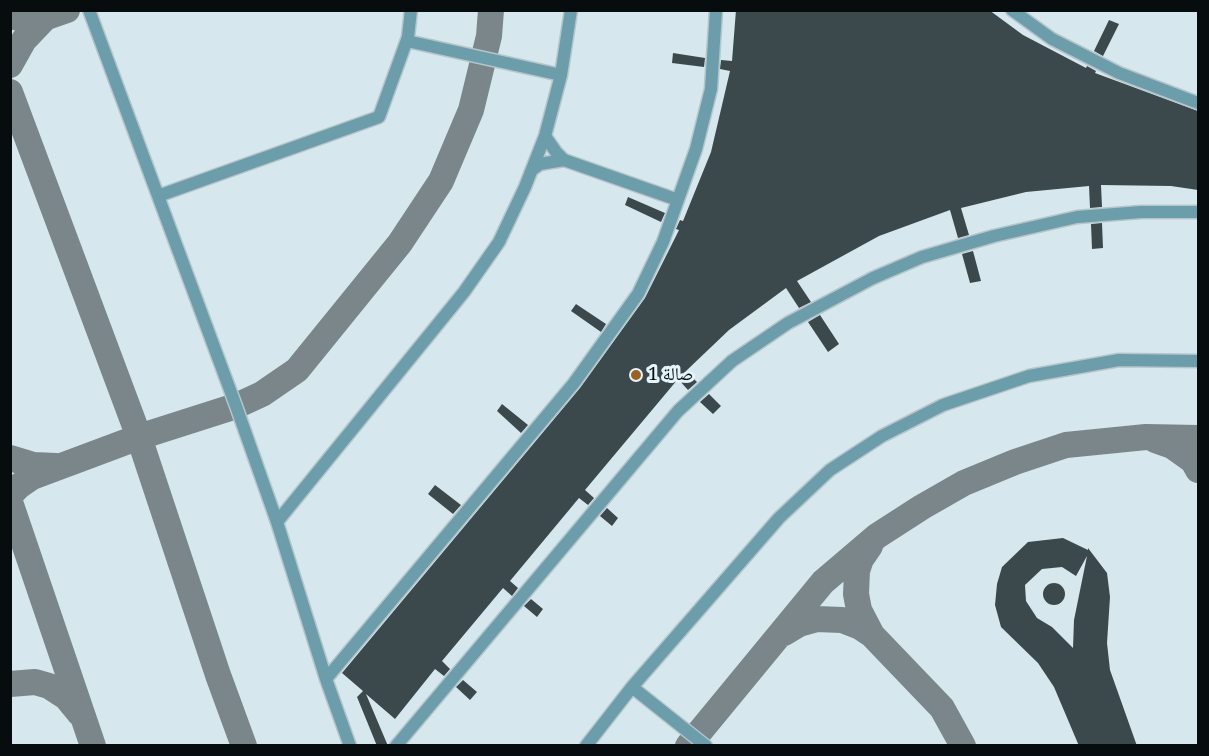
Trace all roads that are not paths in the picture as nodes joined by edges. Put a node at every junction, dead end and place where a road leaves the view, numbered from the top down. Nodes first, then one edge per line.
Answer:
1 (89, 10) edge
2 (411, 10) edge
3 (571, 10) edge
4 (716, 10) edge
5 (1012, 10) edge
6 (407, 41) junction
7 (561, 75) junction
8 (1198, 103) edge
9 (545, 136) junction
10 (564, 160) junction
11 (532, 170) junction
12 (158, 196) junction
13 (678, 200) junction
14 (1198, 212) edge
15 (1198, 361) edge
16 (277, 522) junction
17 (326, 679) junction
18 (632, 687) junction
19 (351, 746) edge
20 (396, 746) edge
21 (586, 746) edge
22 (706, 746) edge

1 - 12 lane
2 - 6 lane
3 - 7 lane
4 - 13 lane
5 - 8 lane
6 - 7 lane
6 - 12 lane
7 - 9 lane
9 - 10 lane
9 - 11 lane
10 - 11 lane
10 - 13 lane
11 - 16 lane
12 - 16 lane
13 - 17 lane
14 - 20 lane
15 - 18 lane
16 - 17 lane
17 - 19 lane
18 - 21 lane
18 - 22 lane

